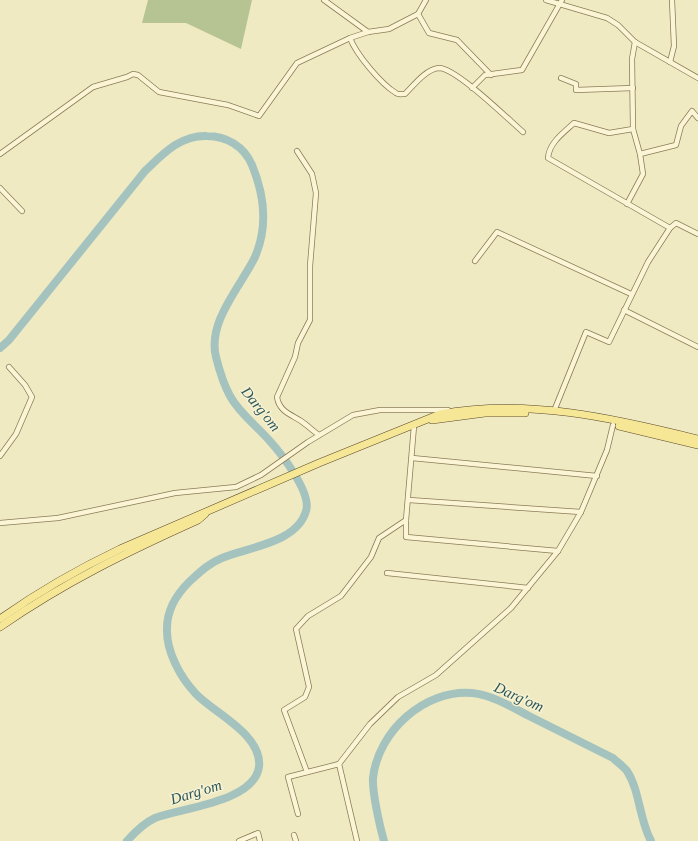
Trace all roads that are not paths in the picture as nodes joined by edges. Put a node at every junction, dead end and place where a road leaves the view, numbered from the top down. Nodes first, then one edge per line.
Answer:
1 (324, 0) edge
2 (426, 0) edge
3 (546, 0) edge
4 (672, 0) edge
5 (558, 2) edge
6 (418, 14) junction
7 (368, 32) junction
8 (350, 38) junction
9 (635, 42) junction
10 (670, 62) junction
11 (491, 75) junction
12 (698, 76) edge
13 (560, 78) dead end
14 (472, 88) junction
15 (633, 88) junction
16 (698, 118) edge
17 (633, 129) junction
18 (523, 132) dead end
19 (297, 151) dead end
20 (0, 154) edge
21 (640, 154) junction
22 (0, 188) edge
23 (627, 204) junction
24 (22, 211) dead end
25 (670, 228) junction
26 (698, 234) edge
27 (475, 261) dead end
28 (631, 294) junction
29 (624, 310) junction
30 (698, 347) edge
31 (9, 367) dead end
32 (462, 410) junction
33 (554, 411) junction
34 (430, 420) junction
35 (613, 425) junction
36 (414, 426) junction
37 (319, 435) junction
38 (698, 439) edge
39 (698, 445) edge
40 (0, 456) edge
41 (412, 458) junction
42 (597, 476) junction
43 (409, 500) junction
44 (207, 512) junction
45 (581, 512) junction
46 (406, 520) junction
47 (0, 523) edge
48 (558, 551) junction
49 (387, 573) dead end
50 (528, 588) junction
51 (0, 618) edge
52 (0, 627) edge
53 (339, 764) junction
54 (307, 772) junction
55 (298, 814) dead end
56 (294, 835) dead end
57 (239, 841) edge
58 (260, 841) edge
59 (296, 841) edge
60 (357, 841) edge

1 - 7 street
2 - 6 street
3 - 5 street
4 - 10 street
5 - 9 street
5 - 11 street
6 - 7 street
6 - 11 street
7 - 8 street
8 - 14 street
8 - 20 street
9 - 10 street
9 - 15 street
10 - 12 street
11 - 14 street
13 - 15 street
14 - 18 street
15 - 17 street
16 - 21 street
17 - 21 street
17 - 23 street
19 - 37 street
21 - 23 street
22 - 24 street
23 - 25 street
25 - 26 street
25 - 28 street
27 - 28 street
28 - 29 street
29 - 30 street
29 - 33 street
31 - 40 street
32 - 33 main road
32 - 34 main road
32 - 37 street
33 - 38 main road
34 - 35 main road
34 - 36 main road
35 - 39 main road
35 - 42 street
36 - 41 street
36 - 44 main road
37 - 47 street
41 - 42 street
41 - 43 street
42 - 45 street
43 - 45 street
43 - 46 street
44 - 51 main road
44 - 52 main road
45 - 48 street
46 - 48 street
46 - 54 street
48 - 50 street
49 - 50 street
50 - 53 street
53 - 54 street
53 - 60 street
54 - 55 street
56 - 59 street
57 - 58 street

